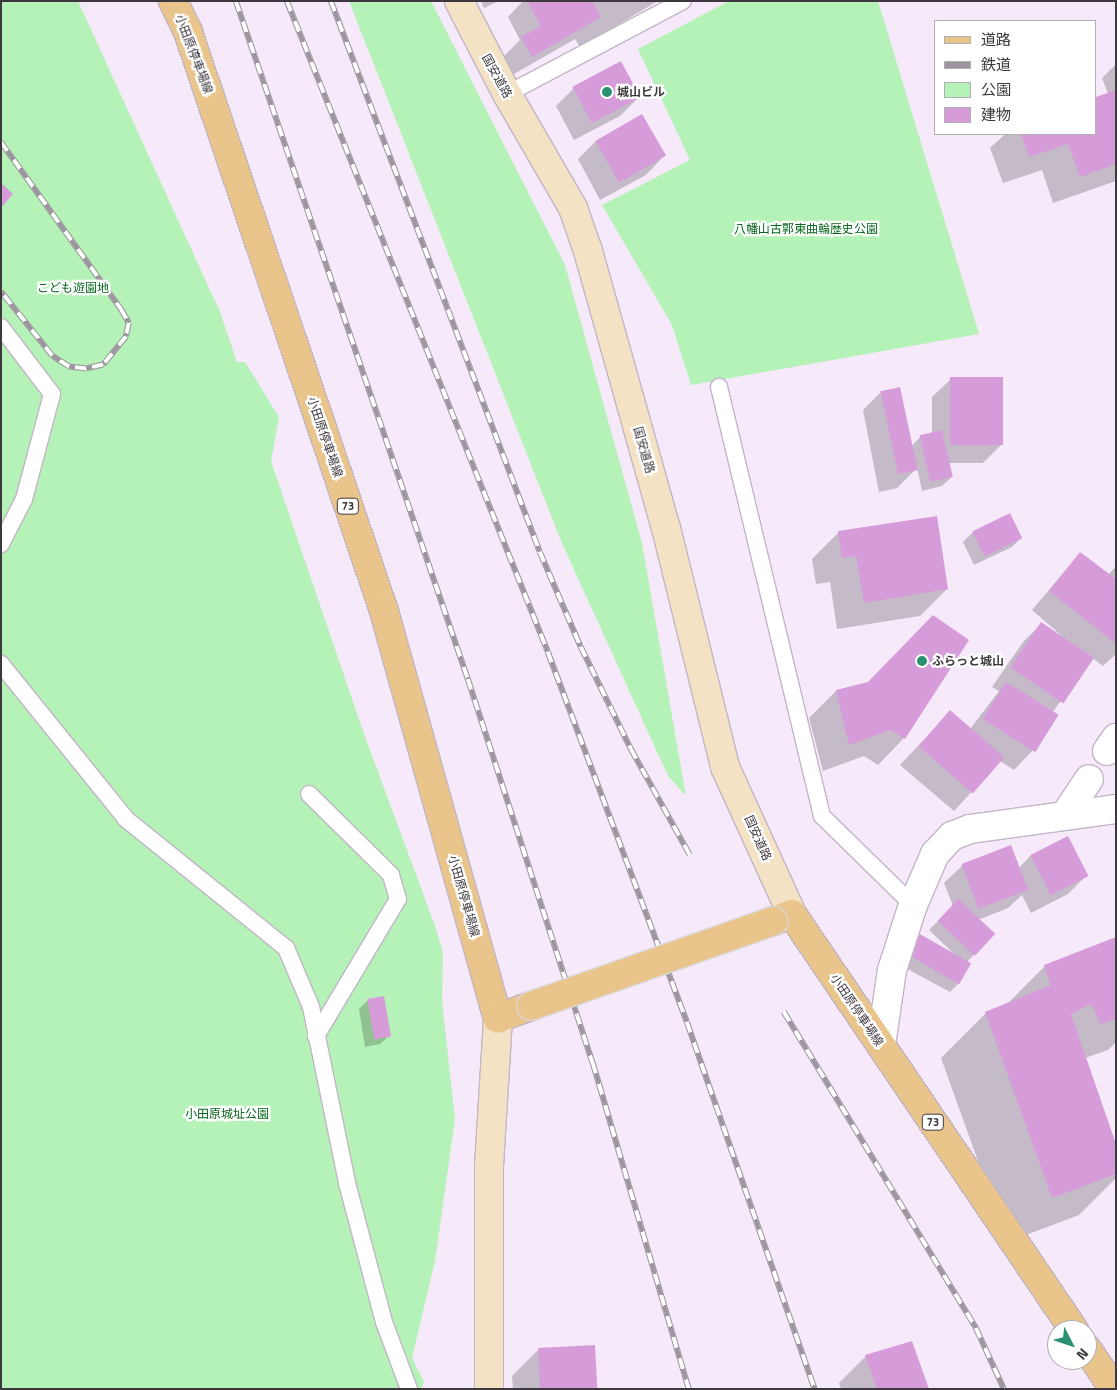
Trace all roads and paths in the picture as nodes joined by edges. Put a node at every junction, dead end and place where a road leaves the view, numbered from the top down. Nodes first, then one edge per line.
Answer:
1 (173, 1) edge
2 (459, 1) edge
3 (683, 1) edge
4 (507, 94) junction
5 (1, 327) edge
6 (719, 388) dead end
7 (1, 544) edge
8 (1, 664) edge
9 (1089, 779) dead end
10 (309, 794) dead end
11 (1116, 809) edge
12 (1065, 814) junction
13 (913, 905) junction
14 (783, 918) junction
15 (498, 1018) junction
16 (316, 1036) junction
17 (881, 1045) junction
18 (1067, 1320) edge
19 (1097, 1364) edge
20 (409, 1389) edge
21 (489, 1389) edge
22 (1114, 1389) edge

1 - 15 main road, 小田原停車場線 / 73
2 - 4 street, 国安道路
3 - 4 lane
4 - 14 street, 国安道路
5 - 7 lane
6 - 13 lane
8 - 16 lane
9 - 12 street
10 - 16 lane
11 - 12 street
12 - 13 street
13 - 17 street
14 - 15 main road, bridge
14 - 17 main road, 小田原停車場線 / 73
15 - 21 street
16 - 20 lane
17 - 18 main road, 小田原停車場線 / 73
19 - 22 main road

